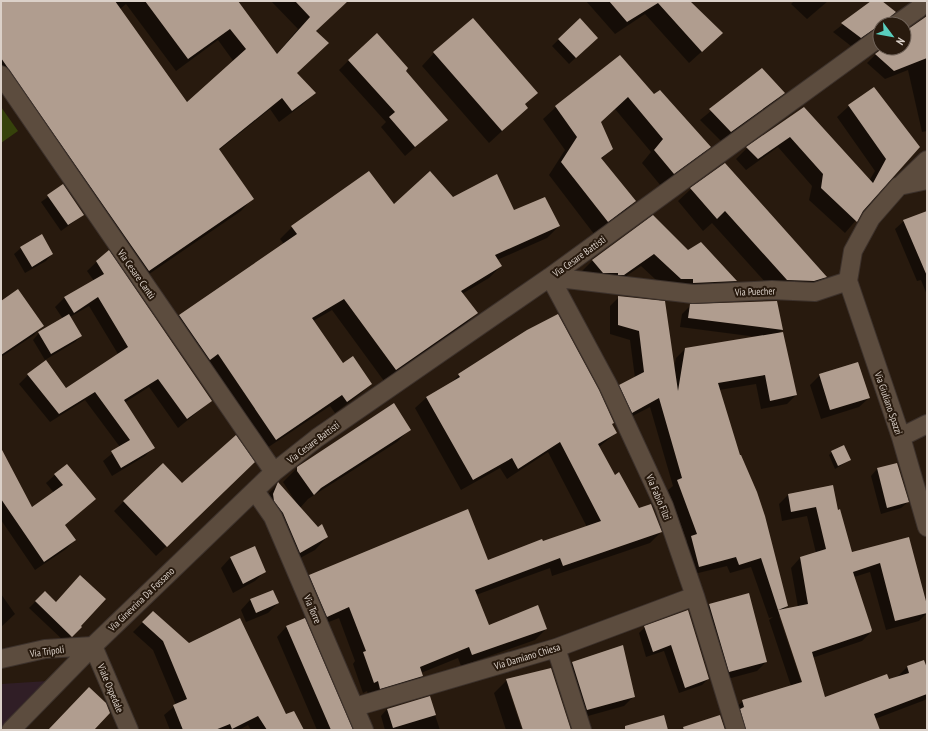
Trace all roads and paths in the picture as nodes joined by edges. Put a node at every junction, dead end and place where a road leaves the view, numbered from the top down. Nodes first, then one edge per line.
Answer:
1 (917, 4) edge
2 (905, 16) edge
3 (872, 43) edge
4 (1, 75) edge
5 (927, 160) edge
6 (927, 180) edge
7 (899, 186) junction
8 (550, 277) junction
9 (848, 281) junction
10 (927, 424) edge
11 (901, 437) junction
12 (274, 472) junction
13 (255, 491) junction
14 (927, 527) edge
15 (695, 596) junction
16 (93, 646) junction
17 (556, 648) junction
18 (1, 659) edge
19 (355, 707) junction
20 (11, 730) edge
21 (128, 730) edge
22 (364, 730) edge
23 (582, 730) edge
24 (736, 730) edge

1 - 2 street
3 - 8 street, Via Cesare Battisti
4 - 12 street, Via Cesare Cantù
5 - 7 street
6 - 7 street
7 - 9 street
8 - 9 street, Via Puecher
8 - 12 street, Via Cesare Battisti
8 - 15 street, Via Fabio Filzi
9 - 11 street, Via Giuliano Spazzi
10 - 11 street
11 - 14 street, Via Giuliano Spazzi
12 - 13 street, Via Ginevrina Da Fossano
13 - 16 street, Via Ginevrina Da Fossano
13 - 19 street, Via Torre
15 - 17 street, Via Damiano Chiesa
15 - 24 street, Via Fabio Filzi
16 - 18 street, Via Tripoli
16 - 20 street, Via Ginevrina Da Fossano
16 - 21 street, Viale Ospedale
17 - 19 street, Via Damiano Chiesa
17 - 23 street
19 - 22 street, Via Torre

